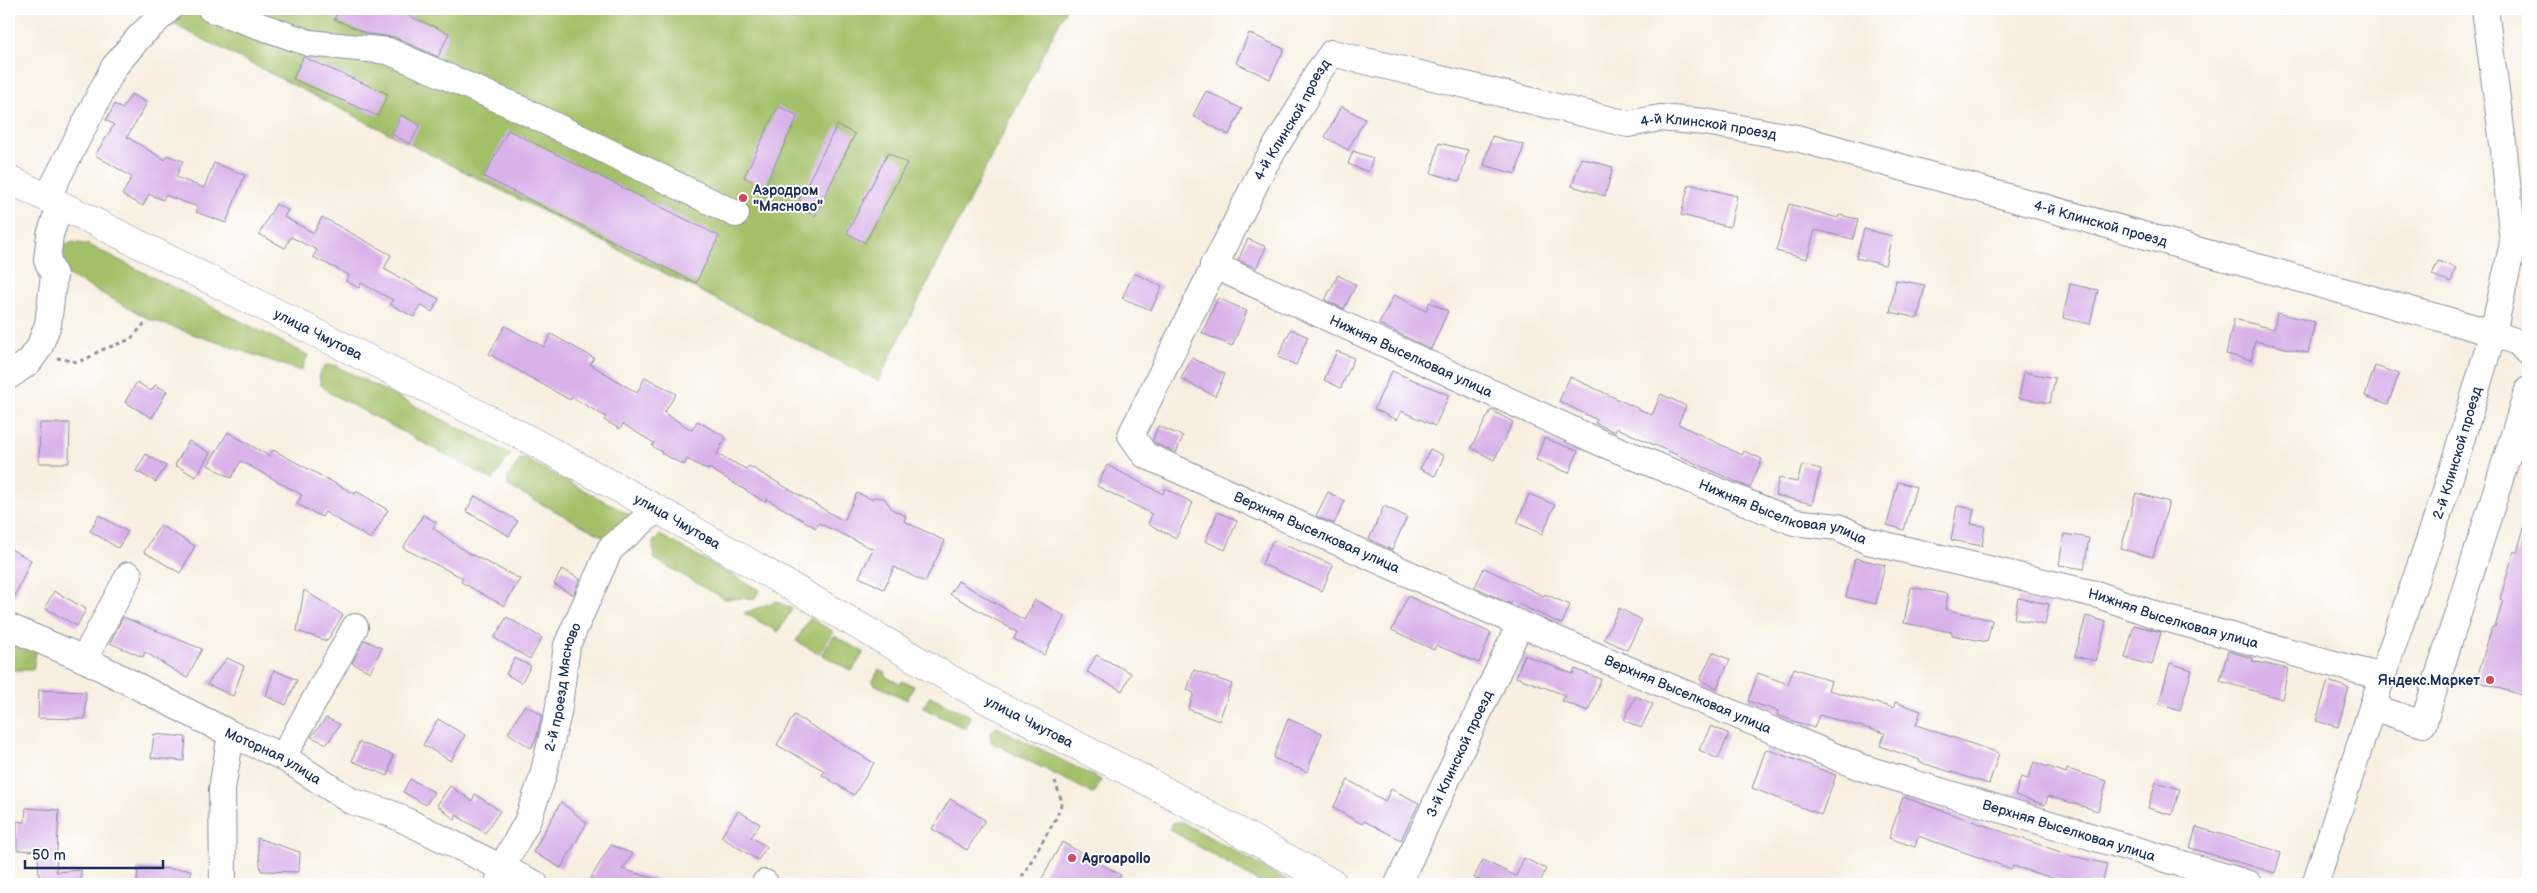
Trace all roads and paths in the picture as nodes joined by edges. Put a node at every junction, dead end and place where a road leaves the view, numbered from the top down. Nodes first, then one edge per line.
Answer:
1 (169, 9) edge
2 (211, 9) edge
3 (2485, 9) edge
4 (9, 179) edge
5 (54, 202) junction
6 (736, 214) dead end
7 (1213, 265) junction
8 (144, 324) dead end
9 (2493, 333) junction
10 (39, 348) junction
11 (2528, 352) edge
12 (9, 376) edge
13 (2528, 390) edge
14 (1145, 455) joint
15 (657, 509) junction
16 (128, 574) dead end
17 (1520, 624) junction
18 (9, 627) edge
19 (355, 627) dead end
20 (84, 659) junction
21 (2382, 677) junction
22 (2372, 707) junction
23 (232, 734) junction
24 (283, 757) junction
25 (1055, 781) dead end
26 (500, 876) edge
27 (223, 884) edge
28 (535, 884) edge
29 (1018, 884) edge
30 (1334, 884) edge
31 (1398, 884) edge
32 (2249, 884) edge
33 (2315, 884) edge

1 - 5 street
2 - 6 street
3 - 9 street, 2-й Клинской проезд
4 - 5 main road, улица Чмутова
5 - 10 street
5 - 15 main road, улица Чмутова
7 - 9 street, 4-й Клинской проезд
7 - 14 street, 4-й Клинской проезд
7 - 21 street, Нижняя Выселковая улица
8 - 10 path
9 - 11 street
9 - 21 street, 2-й Клинской проезд
10 - 12 street
13 - 22 street
14 - 17 street, Верхняя Выселковая улица
15 - 26 street, 2-й проезд Мясново
15 - 30 main road, улица Чмутова
16 - 20 street
17 - 31 street, 3-й Клинской проезд
17 - 32 street, Верхняя Выселковая улица
18 - 20 street, Моторная улица
19 - 24 street
20 - 23 street, Моторная улица
21 - 22 street, 2-й Клинской проезд
22 - 33 street, 2-й Клинской проезд
23 - 24 street, Моторная улица
23 - 27 street
24 - 26 street, Моторная улица
25 - 29 path
26 - 28 street, Моторная улица

